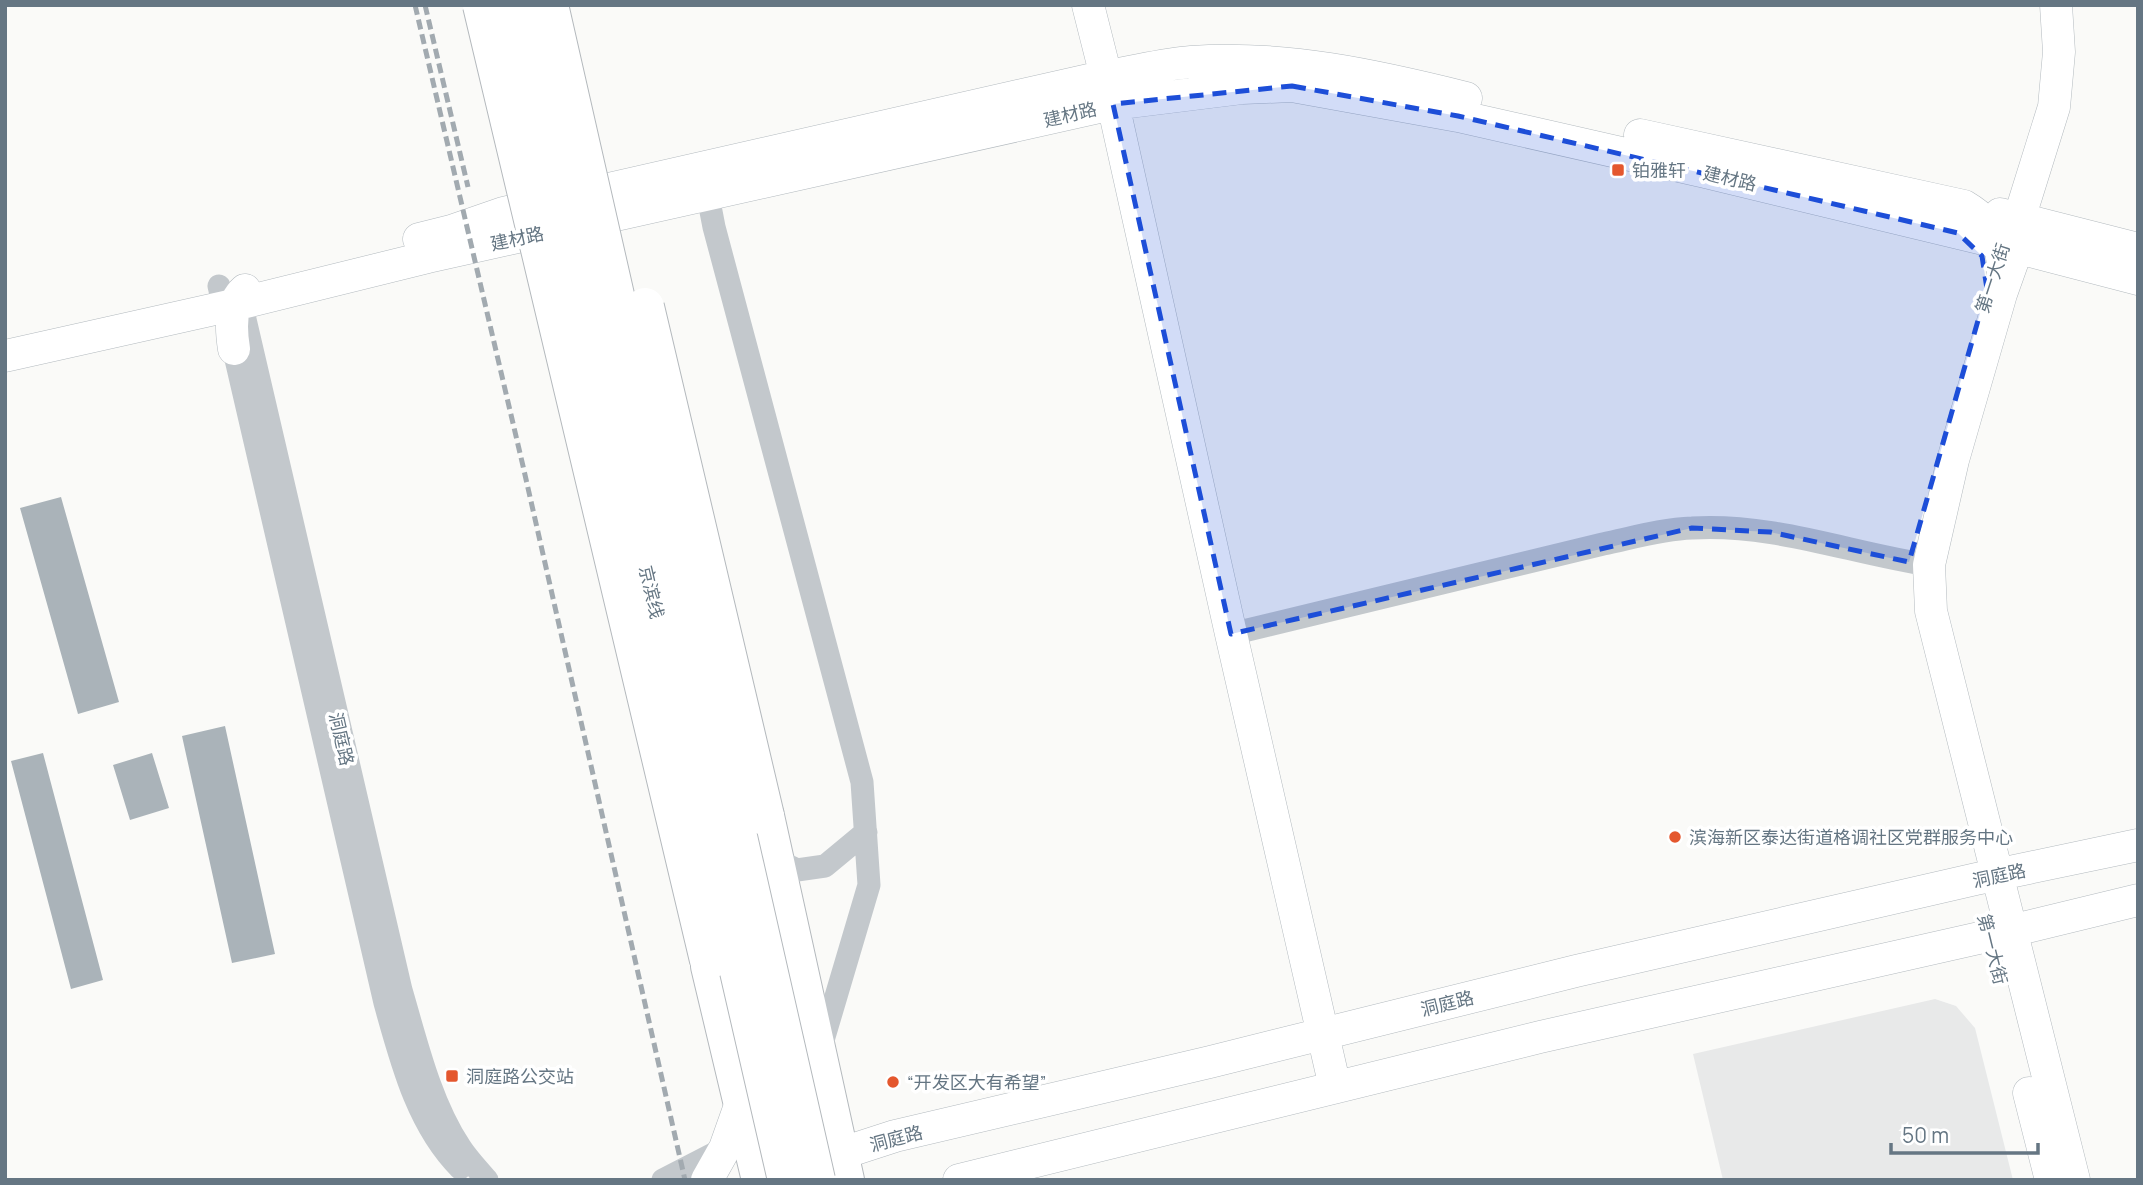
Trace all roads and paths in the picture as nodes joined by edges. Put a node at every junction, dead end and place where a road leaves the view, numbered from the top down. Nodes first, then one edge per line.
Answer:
1 (482, 5) edge
2 (515, 5) edge
3 (548, 5) edge
4 (570, 5) edge
5 (1088, 5) edge
6 (2056, 5) edge
7 (1109, 90) junction
8 (708, 196) junction
9 (1961, 220) junction
10 (2012, 237) junction
11 (2138, 249) edge
12 (2138, 279) edge
13 (283, 282) junction
14 (1994, 291) junction
15 (233, 296) junction
16 (5, 337) edge
17 (243, 350) junction
18 (5, 356) edge
19 (1919, 564) junction
20 (1231, 634) junction
21 (866, 832) junction
22 (2138, 845) edge
23 (776, 860) junction
24 (1986, 877) junction
25 (2138, 900) edge
26 (2000, 933) junction
27 (1323, 1034) junction
28 (818, 1057) junction
29 (1335, 1087) junction
30 (742, 1100) junction
31 (725, 1148) junction
32 (834, 1171) edge
33 (472, 1180) edge
34 (487, 1180) edge
35 (663, 1180) edge
36 (707, 1180) edge
37 (760, 1180) edge
38 (787, 1180) edge
39 (959, 1180) edge
40 (2050, 1180) edge
41 (2074, 1180) edge

1 - 30 highway, bridge
2 - 38 highway, 京滨线, bridge
3 - 32 highway, 京滨线, bridge
4 - 23 highway, bridge
5 - 7 street
6 - 10 street
7 - 8 street, 建材路
7 - 9 street
7 - 13 street
7 - 20 street
8 - 13 street, 建材路
8 - 21 street
9 - 10 street
9 - 14 street
10 - 11 street
10 - 12 street
10 - 14 street
13 - 15 street, 建材路
13 - 17 street
14 - 19 street, 第一大街
15 - 16 street
15 - 17 street
15 - 18 street, 建材路
17 - 33 street, 洞庭路
17 - 34 street, 洞庭路
19 - 20 street
19 - 24 street, 第一大街
20 - 27 street
21 - 23 street
21 - 28 street
22 - 24 street, 洞庭路
23 - 28 highway
24 - 26 street, 第一大街
24 - 27 street, 洞庭路
25 - 26 street
26 - 29 street
26 - 40 street, 第一大街
26 - 41 street, 第一大街
27 - 29 street
27 - 32 street, 洞庭路
28 - 32 highway
29 - 39 street
30 - 31 street
30 - 37 highway
31 - 35 street
31 - 36 street
32 - 37 street, 洞庭路

